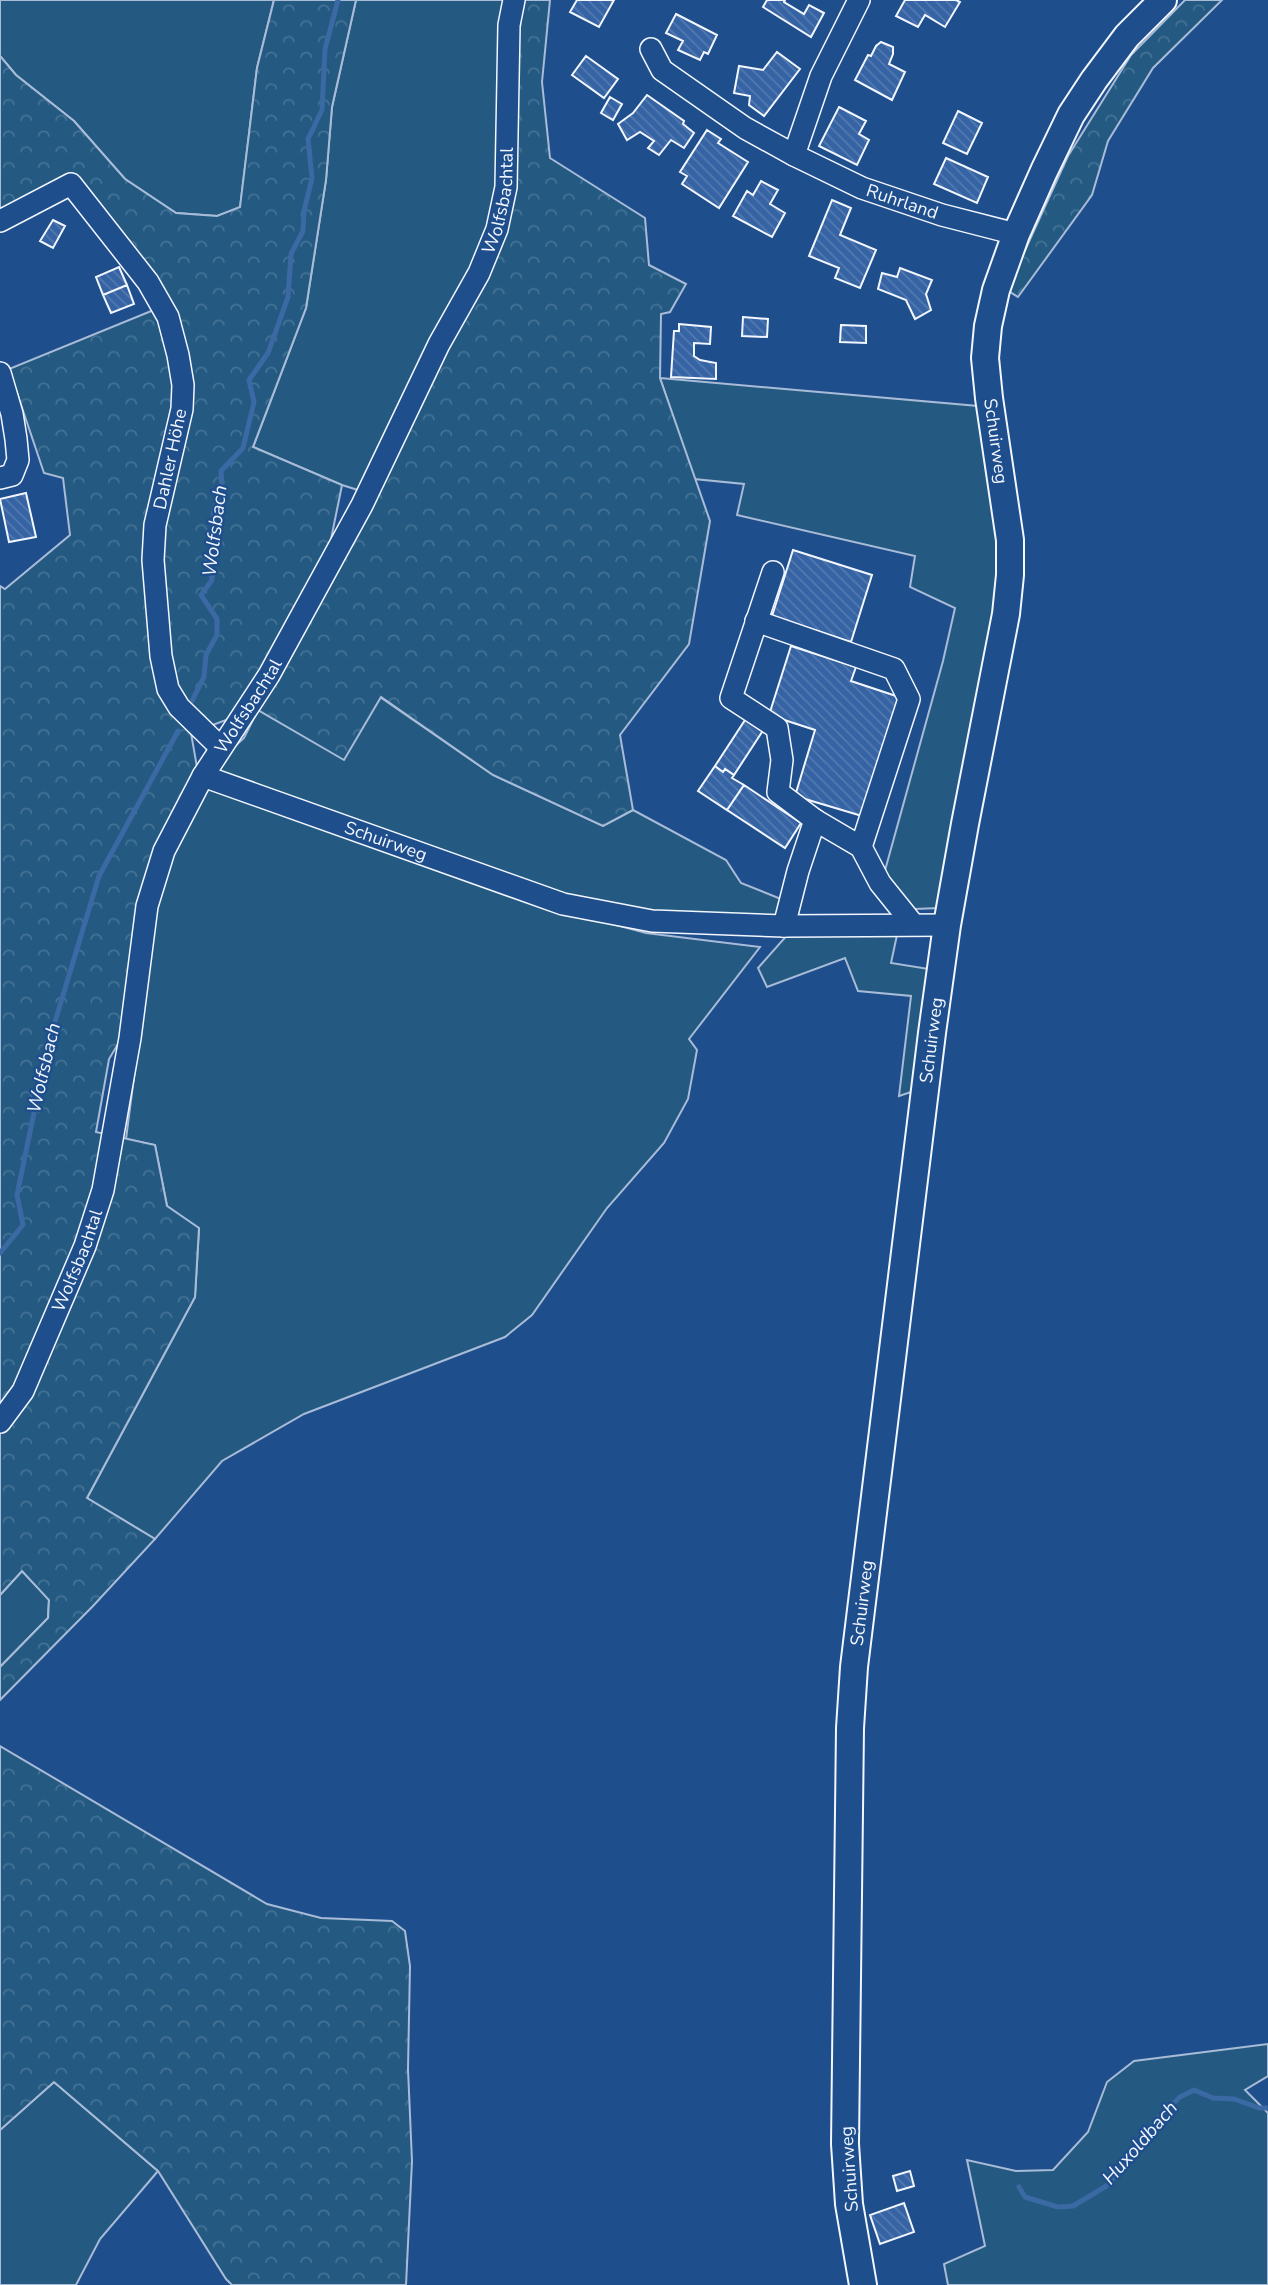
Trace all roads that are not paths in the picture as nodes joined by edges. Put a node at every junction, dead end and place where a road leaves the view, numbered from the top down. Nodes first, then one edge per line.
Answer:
1 (514, 0) edge
2 (859, 0) edge
3 (1163, 0) edge
4 (651, 49) dead end
5 (794, 155) junction
6 (0, 221) edge
7 (1016, 234) junction
8 (0, 373) edge
9 (0, 478) edge
10 (773, 572) dead end
11 (756, 621) junction
12 (220, 747) junction
13 (203, 776) junction
14 (815, 820) junction
15 (861, 847) junction
16 (913, 924) junction
17 (947, 925) junction
18 (784, 926) junction
19 (0, 1422) edge
20 (863, 2285) edge

1 - 12 street, Wolfsbachtal
2 - 5 street
3 - 7 main road, Schuirweg
4 - 5 street, Ruhrland
5 - 7 street, Ruhrland
6 - 12 street, Dahler Höhe
7 - 17 main road, Schuirweg
8 - 9 street
10 - 11 street
11 - 14 street
11 - 15 street
12 - 13 street, Wolfsbachtal
13 - 18 street, Schuirweg
13 - 19 street, Wolfsbachtal
14 - 15 street
14 - 18 street
15 - 16 street
16 - 17 street, Schuirweg
16 - 18 street, Schuirweg
17 - 20 main road, Schuirweg

